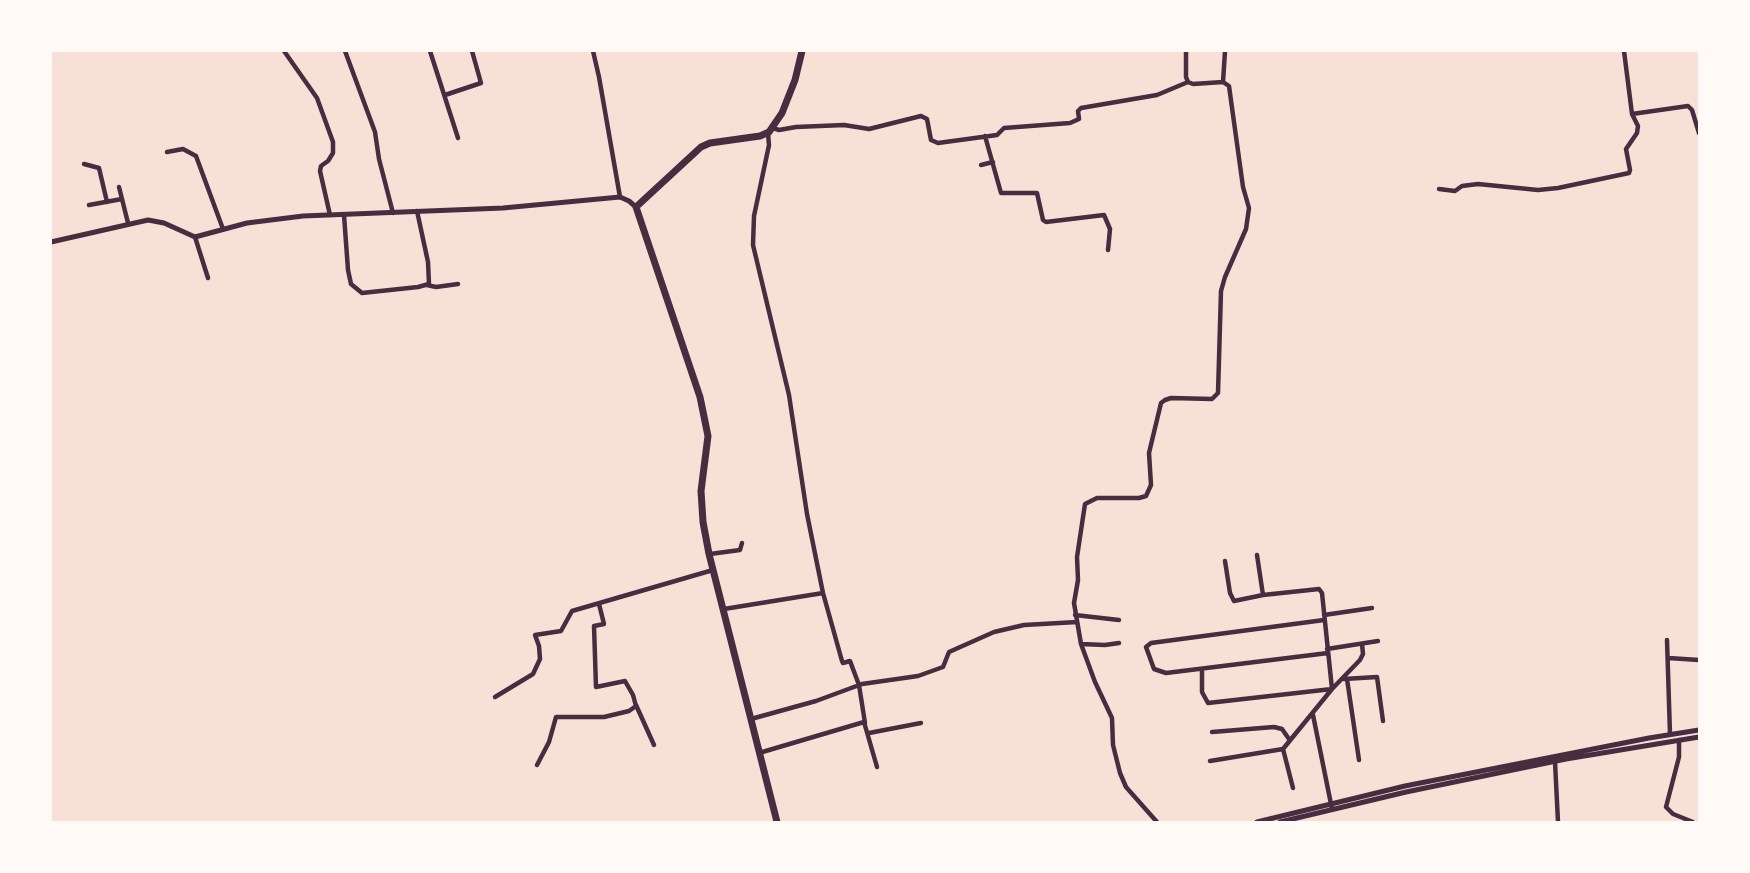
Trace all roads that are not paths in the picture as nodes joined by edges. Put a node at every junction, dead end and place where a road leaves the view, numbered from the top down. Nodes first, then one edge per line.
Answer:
1 (284, 51) edge
2 (345, 51) edge
3 (430, 51) edge
4 (472, 51) edge
5 (593, 51) edge
6 (802, 51) edge
7 (1186, 51) edge
8 (1225, 51) edge
9 (1625, 51) edge
10 (1188, 82) junction
11 (1223, 82) junction
12 (445, 96) junction
13 (1632, 114) junction
14 (770, 131) junction
15 (1699, 133) edge
16 (985, 136) junction
17 (458, 138) dead end
18 (167, 152) dead end
19 (994, 162) junction
20 (84, 164) dead end
21 (981, 165) dead end
22 (119, 187) dead end
23 (1439, 189) dead end
24 (620, 197) junction
25 (122, 199) junction
26 (107, 202) junction
27 (89, 205) dead end
28 (636, 207) junction
29 (417, 211) junction
30 (393, 213) junction
31 (330, 215) junction
32 (344, 215) junction
33 (128, 223) junction
34 (223, 229) junction
35 (195, 237) junction
36 (51, 242) edge
37 (1108, 250) dead end
38 (208, 278) dead end
39 (458, 284) dead end
40 (427, 285) junction
41 (742, 543) dead end
42 (709, 554) junction
43 (1257, 555) dead end
44 (1225, 561) dead end
45 (713, 570) junction
46 (823, 593) junction
47 (1262, 595) junction
48 (599, 604) junction
49 (1372, 608) dead end
50 (723, 609) junction
51 (1074, 615) junction
52 (1324, 618) junction
53 (1119, 620) dead end
54 (1077, 622) junction
55 (1667, 640) dead end
56 (1378, 641) dead end
57 (1119, 643) dead end
58 (1081, 644) junction
59 (1362, 644) junction
60 (1328, 651) junction
61 (1668, 658) junction
62 (1699, 660) edge
63 (1202, 670) junction
64 (1345, 679) junction
65 (859, 685) junction
66 (1332, 689) junction
67 (495, 697) dead end
68 (636, 704) junction
69 (1313, 714) junction
70 (751, 719) junction
71 (1383, 721) dead end
72 (866, 723) junction
73 (921, 723) dead end
74 (1699, 730) edge
75 (1212, 732) dead end
76 (869, 733) junction
77 (1670, 734) junction
78 (1679, 736) junction
79 (1699, 737) edge
80 (1289, 739) junction
81 (654, 745) dead end
82 (1283, 749) junction
83 (759, 753) junction
84 (1359, 760) dead end
85 (1210, 761) dead end
86 (1555, 762) junction
87 (537, 765) dead end
88 (877, 767) dead end
89 (1503, 770) junction
90 (1293, 788) dead end
91 (1332, 806) junction
92 (777, 822) edge
93 (1157, 822) edge
94 (1257, 822) edge
95 (1280, 822) edge
96 (1558, 822) edge
97 (1693, 822) edge

1 - 31 street
2 - 30 street
3 - 12 street
4 - 12 street
5 - 24 street
6 - 14 main road
7 - 10 street
8 - 11 street
9 - 13 street
10 - 11 street
10 - 16 street
11 - 51 street
12 - 17 street
13 - 15 street
13 - 23 street
14 - 16 street
14 - 28 main road
14 - 46 street
16 - 19 street
18 - 34 street
19 - 21 street
19 - 37 street
20 - 26 street
22 - 25 street
24 - 28 street
24 - 29 street
25 - 26 street
25 - 33 street
26 - 27 street
28 - 42 main road
29 - 30 street
29 - 40 street
30 - 32 street
31 - 32 street
31 - 34 street
32 - 40 street
33 - 35 street
33 - 36 street
34 - 35 street
35 - 38 street
39 - 40 street
41 - 42 street
42 - 45 main road
43 - 47 street
44 - 47 street
45 - 48 street
45 - 50 main road
46 - 50 street
46 - 65 street
47 - 52 street
48 - 67 street
48 - 68 street
49 - 52 street
50 - 70 main road
51 - 53 street
51 - 54 street
52 - 60 street
52 - 63 street
54 - 58 street
54 - 65 street
55 - 61 street
56 - 59 street
57 - 58 street
58 - 93 street
59 - 60 street
59 - 64 street
60 - 63 street
60 - 66 street
61 - 62 street
61 - 77 street
63 - 66 street
64 - 66 street
64 - 71 street
64 - 84 street
65 - 70 street
65 - 72 street
66 - 69 street
68 - 81 street
68 - 87 street
69 - 80 street
69 - 91 street
70 - 83 main road
72 - 76 street
72 - 83 street
73 - 76 street
74 - 78 street
75 - 80 street
76 - 88 street
77 - 78 street
77 - 89 street
78 - 79 street
78 - 86 street
78 - 97 street
80 - 82 street
82 - 85 street
82 - 90 street
83 - 92 main road
86 - 89 street
86 - 96 street
89 - 91 street
91 - 94 street
91 - 95 street

